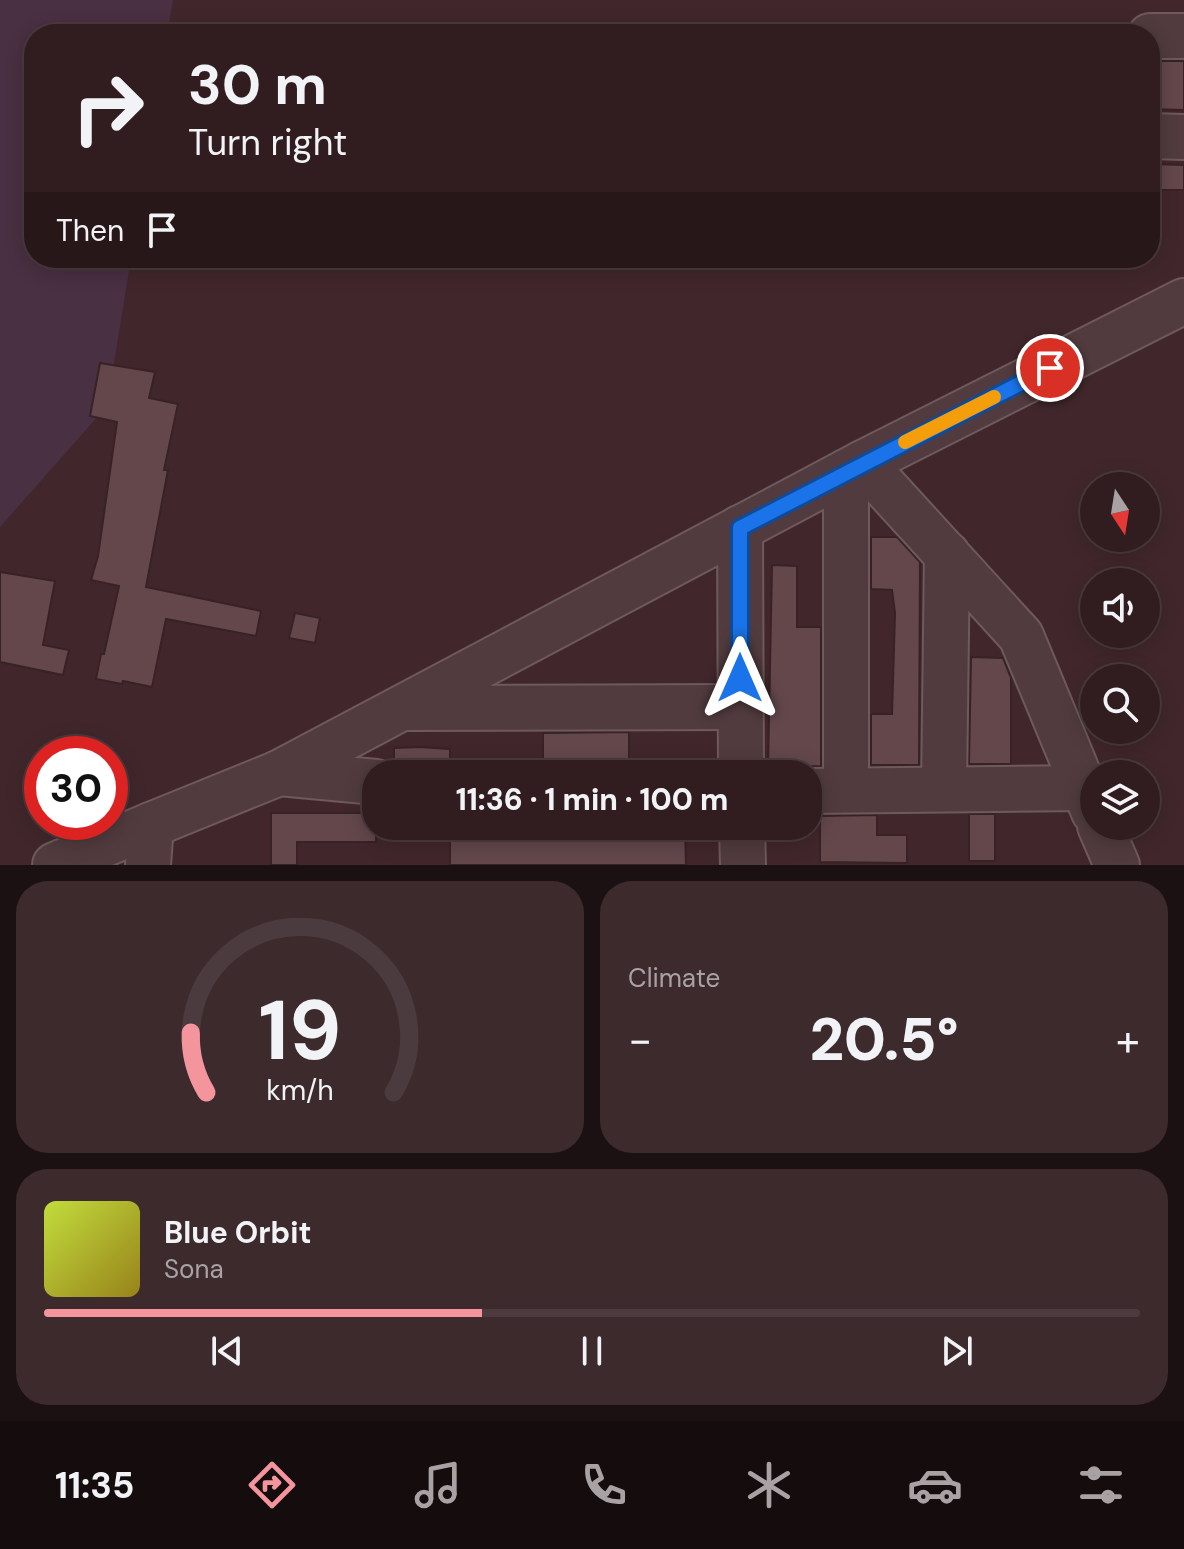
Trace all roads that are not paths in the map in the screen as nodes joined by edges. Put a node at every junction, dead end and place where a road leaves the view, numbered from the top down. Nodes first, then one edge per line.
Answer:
1 (1160, 36) edge
2 (1184, 36) edge
3 (1160, 136) edge
4 (1184, 137) edge
5 (1184, 301) edge
6 (854, 468) junction
7 (740, 528) junction
8 (947, 554) junction
9 (740, 707) junction
10 (401, 708) junction
11 (741, 760) edge
12 (279, 773) junction
13 (1080, 778) edge
14 (362, 781) edge
15 (944, 789) junction
16 (827, 791) edge
17 (1080, 807) edge
18 (742, 840) edge
19 (1106, 840) edge
20 (150, 845) edge
21 (55, 865) edge
22 (743, 865) edge
23 (1117, 865) edge

1 - 2 street
3 - 4 street
5 - 6 street
6 - 7 street
6 - 8 street
6 - 16 street
7 - 9 street
7 - 10 street
8 - 13 street
8 - 15 street
9 - 10 street
9 - 11 street
10 - 12 street
12 - 14 street
12 - 20 street
15 - 16 street
15 - 17 street
18 - 22 street
19 - 23 street
20 - 21 street

